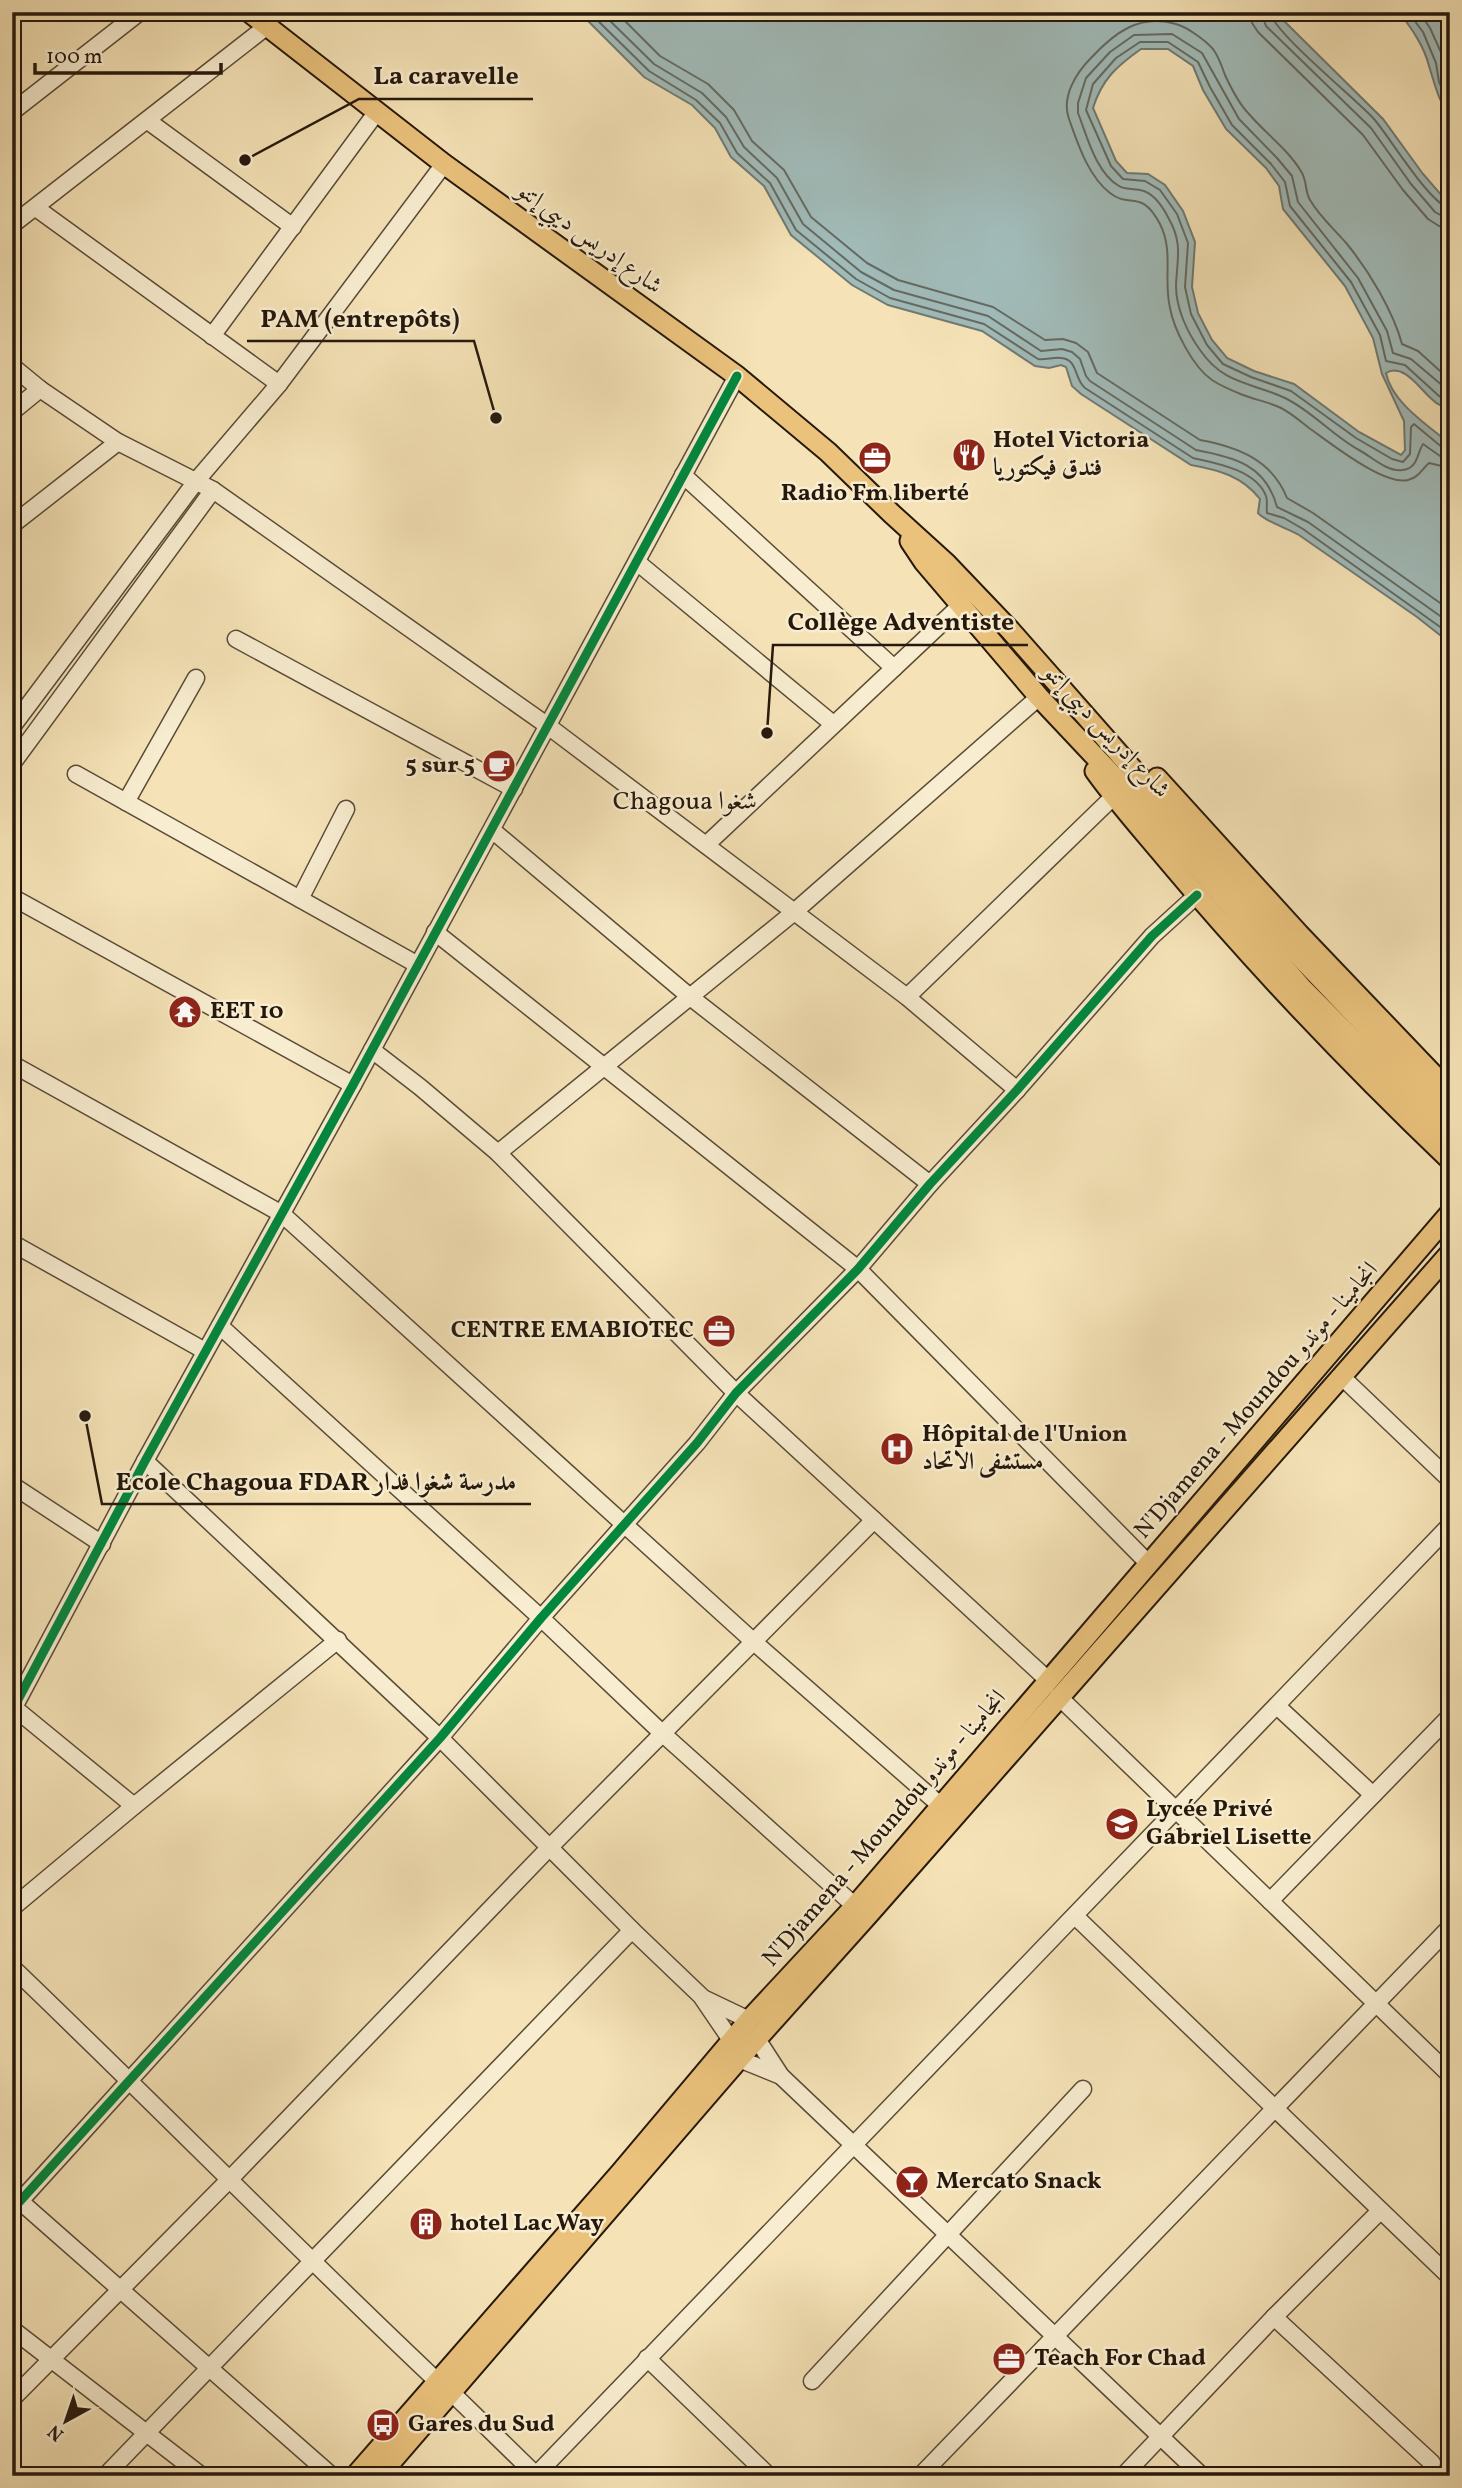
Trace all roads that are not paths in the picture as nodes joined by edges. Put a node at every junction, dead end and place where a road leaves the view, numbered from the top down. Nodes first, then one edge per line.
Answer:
1 (139, 12) edge
2 (249, 12) edge
3 (266, 27) junction
4 (13, 111) edge
5 (376, 113) junction
6 (148, 121) junction
7 (444, 164) junction
8 (36, 208) junction
9 (12, 225) edge
10 (293, 227) junction
11 (212, 336) junction
12 (12, 366) edge
13 (737, 376) junction
14 (279, 384) junction
15 (40, 390) junction
16 (12, 412) edge
17 (118, 442) junction
18 (683, 475) junction
19 (197, 481) junction
20 (213, 490) junction
21 (892, 514) junction
22 (12, 525) edge
23 (636, 562) junction
24 (961, 605) junction
25 (100, 609) junction
26 (116, 621) junction
27 (236, 639) dead end
28 (894, 668) junction
29 (196, 678) dead end
30 (1039, 698) junction
31 (1073, 701) junction
32 (15, 716) edge
33 (1056, 716) junction
34 (833, 724) junction
35 (548, 726) junction
36 (12, 764) edge
37 (76, 774) dead end
38 (514, 789) junction
39 (1113, 797) junction
40 (126, 802) junction
41 (346, 809) dead end
42 (492, 830) junction
43 (1187, 843) junction
44 (706, 845) junction
45 (1197, 895) junction
46 (12, 897) edge
47 (300, 899) junction
48 (793, 913) junction
49 (435, 932) junction
50 (418, 965) junction
51 (690, 996) junction
52 (907, 997) junction
53 (372, 1050) junction
54 (12, 1065) edge
55 (605, 1067) junction
56 (353, 1085) junction
57 (1017, 1090) junction
58 (1450, 1093) edge
59 (1450, 1114) edge
60 (1450, 1137) edge
61 (498, 1153) junction
62 (1450, 1160) edge
63 (930, 1184) junction
64 (1450, 1213) edge
65 (282, 1214) junction
66 (12, 1243) edge
67 (1450, 1253) edge
68 (858, 1269) junction
69 (220, 1326) junction
70 (205, 1351) junction
71 (1342, 1377) junction
72 (736, 1393) junction
73 (145, 1461) junction
74 (1450, 1480) edge
75 (12, 1485) edge
76 (874, 1520) junction
77 (625, 1523) junction
78 (1450, 1525) edge
79 (102, 1544) junction
80 (1149, 1564) junction
81 (541, 1618) junction
82 (338, 1640) junction
83 (754, 1642) junction
84 (1053, 1688) junction
85 (1277, 1706) junction
86 (13, 1708) edge
87 (1450, 1716) edge
88 (663, 1734) junction
89 (440, 1738) junction
90 (1373, 1795) junction
91 (134, 1806) junction
92 (941, 1807) junction
93 (1174, 1810) junction
94 (549, 1848) junction
95 (1270, 1901) junction
96 (855, 1906) junction
97 (12, 1908) edge
98 (1074, 1916) junction
99 (1450, 1927) edge
100 (632, 1930) junction
101 (12, 1967) edge
102 (701, 1997) junction
103 (1377, 2003) junction
104 (749, 2020) junction
105 (757, 2039) junction
106 (731, 2040) junction
107 (738, 2059) junction
108 (1450, 2075) edge
109 (781, 2076) junction
110 (129, 2079) junction
111 (1083, 2089) dead end
112 (1275, 2107) junction
113 (853, 2143) junction
114 (229, 2181) junction
115 (15, 2202) edge
116 (1380, 2211) junction
117 (949, 2234) junction
118 (311, 2263) junction
119 (1450, 2277) edge
120 (120, 2288) junction
121 (1275, 2317) junction
122 (12, 2329) edge
123 (1055, 2334) junction
124 (647, 2358) junction
125 (53, 2360) junction
126 (210, 2366) junction
127 (812, 2381) dead end
128 (443, 2386) junction
129 (12, 2399) edge
130 (146, 2433) junction
131 (1160, 2436) junction
132 (1432, 2463) dead end
133 (536, 2475) edge
134 (105, 2476) edge
135 (202, 2476) edge
136 (332, 2476) edge
137 (355, 2476) edge
138 (379, 2476) edge
139 (769, 2476) edge
140 (920, 2476) edge
141 (1123, 2476) edge
142 (1202, 2476) edge

1 - 4 street
2 - 3 main road, شارع إدريس ديبي إتنو
3 - 5 main road, شارع إدريس ديبي إتنو
3 - 6 street
5 - 7 main road, شارع إدريس ديبي إتنو
5 - 10 street
6 - 8 street
6 - 10 street
7 - 13 main road, شارع إدريس ديبي إتنو
7 - 14 street
8 - 9 street
8 - 11 street
10 - 11 street
11 - 14 street
12 - 15 street
13 - 18 street
13 - 21 main road, شارع إدريس ديبي إتنو
14 - 19 street
15 - 16 street
15 - 17 street
17 - 19 street
17 - 22 street
18 - 23 street
18 - 28 street
19 - 20 street
19 - 25 street
20 - 26 street
20 - 35 street
21 - 24 main road, شارع إدريس ديبي إتنو
21 - 31 main road, شارع إدريس ديبي إتنو
23 - 34 street
23 - 35 street
24 - 28 street
24 - 30 main road, شارع إدريس ديبي إتنو
25 - 26 street
25 - 32 street
26 - 36 street
27 - 38 street
28 - 34 street
29 - 40 street
30 - 33 main road, شارع إدريس ديبي إتنو
30 - 48 street
31 - 43 main road, شارع إدريس ديبي إتنو
31 - 58 main road
33 - 39 main road
33 - 43 main road, شارع إدريس ديبي إتنو
34 - 44 street
35 - 38 street
35 - 44 street
37 - 40 street
38 - 42 street
39 - 45 main road
39 - 52 street
40 - 47 street
41 - 47 street
42 - 49 street
42 - 51 street
43 - 59 main road
43 - 60 main road
44 - 48 street
45 - 57 street
45 - 62 main road
46 - 56 street
47 - 50 street
48 - 51 street
48 - 52 street
49 - 50 street
49 - 55 street
50 - 53 street
51 - 55 street
51 - 63 street
52 - 57 street
53 - 56 street
53 - 61 street
54 - 65 street
55 - 61 street
55 - 68 street
56 - 65 street
57 - 63 street
61 - 72 street
63 - 68 street
64 - 80 main road, N'Djamena - Moundou انجامينا - موندو
65 - 69 street
65 - 77 street
66 - 70 street
67 - 71 main road, N'Djamena - Moundou انجامينا - موندو
68 - 72 street
68 - 80 street
69 - 70 street
69 - 81 street
70 - 73 street
71 - 74 street
71 - 84 main road, N'Djamena - Moundou انجامينا - موندو
72 - 76 street
72 - 77 street
73 - 79 street
73 - 82 street
75 - 79 street
76 - 83 street
76 - 84 street
77 - 81 street
77 - 83 street
78 - 85 street
79 - 86 street
80 - 84 main road, N'Djamena - Moundou انجامينا - موندو
81 - 88 street
81 - 89 street
82 - 89 street
82 - 91 street
83 - 88 street
83 - 92 street
84 - 92 main road, N'Djamena - Moundou انجامينا - موندو
84 - 93 street
84 - 105 main road, N'Djamena - Moundou انجامينا - موندو
85 - 90 street
85 - 93 street
86 - 91 street
87 - 90 street
88 - 94 street
88 - 96 street
89 - 94 street
89 - 110 street
90 - 95 street
91 - 97 street
92 - 96 main road, N'Djamena - Moundou انجامينا - موندو
93 - 95 street
93 - 98 street
94 - 100 street
94 - 114 street
95 - 103 street
96 - 104 main road, N'Djamena - Moundou انجامينا - موندو
98 - 112 street
98 - 113 street
99 - 103 street
100 - 102 street
100 - 118 street
101 - 110 street
102 - 104 street
102 - 106 street
103 - 108 street
103 - 112 street
104 - 106 main road, N'Djamena - Moundou انجامينا - موندو
105 - 107 main road, N'Djamena - Moundou انجامينا - موندو
105 - 109 street
106 - 128 main road, N'Djamena - Moundou انجامينا - موندو
107 - 109 street
107 - 128 main road, N'Djamena - Moundou انجامينا - موندو
109 - 113 street
110 - 114 street
110 - 115 street
111 - 117 street
112 - 116 street
112 - 123 street
113 - 117 street
113 - 124 street
114 - 118 street
114 - 120 street
115 - 120 street
116 - 119 street
116 - 121 street
117 - 123 street
117 - 127 street
118 - 126 street
118 - 128 street
120 - 125 street
120 - 126 street
121 - 131 street
121 - 132 street
122 - 125 street
123 - 131 street
123 - 140 street
124 - 133 street
124 - 139 street
125 - 129 street
125 - 130 street
126 - 130 street
126 - 136 street
128 - 133 street
128 - 137 main road, N'Djamena - Moundou انجامينا - موندو
128 - 138 main road, N'Djamena - Moundou انجامينا - موندو
130 - 134 street
130 - 135 street
131 - 141 street
131 - 142 street

